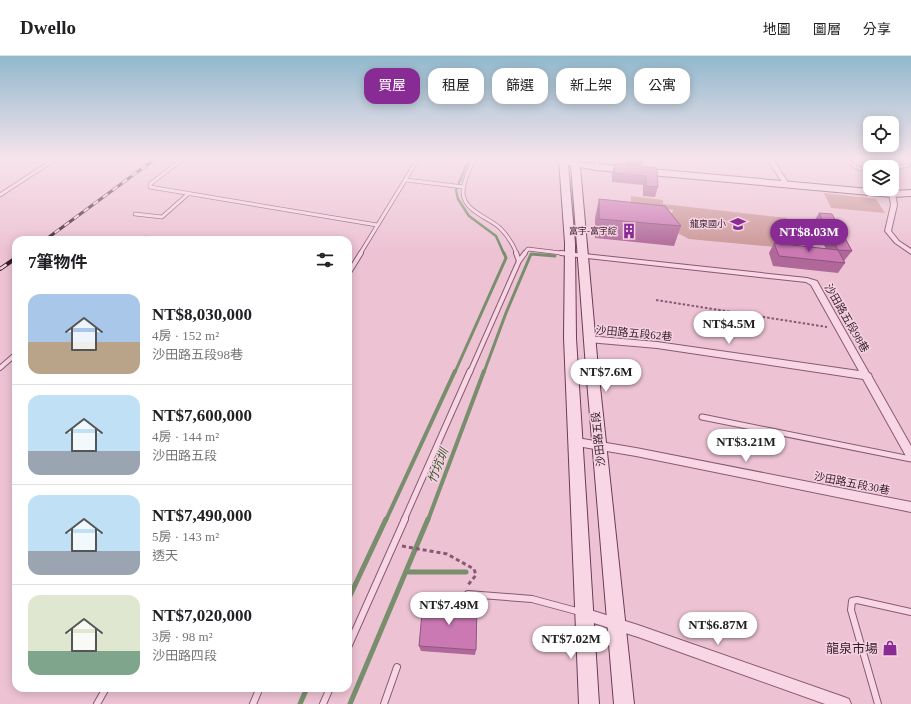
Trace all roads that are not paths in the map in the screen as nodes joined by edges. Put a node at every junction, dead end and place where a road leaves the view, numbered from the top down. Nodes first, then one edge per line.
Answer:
1 (9, 189) edge
2 (162, 189) edge
3 (400, 189) edge
4 (462, 189) edge
5 (568, 189) edge
6 (572, 189) edge
7 (899, 192) edge
8 (911, 193) edge
9 (188, 194) junction
10 (0, 195) edge
11 (891, 196) edge
12 (135, 214) dead end
13 (377, 225) junction
14 (911, 252) edge
15 (569, 254) junction
16 (584, 256) junction
17 (519, 261) junction
18 (352, 267) edge
19 (588, 339) junction
20 (12, 358) edge
21 (0, 368) edge
22 (868, 376) junction
23 (702, 417) dead end
24 (577, 442) junction
25 (599, 446) junction
26 (911, 455) edge
27 (911, 459) edge
28 (911, 507) edge
29 (468, 594) road end
30 (911, 612) edge
31 (584, 614) junction
32 (618, 624) junction
33 (352, 638) edge
34 (397, 667) dead end
35 (104, 692) edge
36 (258, 692) dead end
37 (328, 692) edge
38 (97, 704) edge
39 (253, 704) edge
40 (323, 704) edge
41 (384, 704) edge
42 (588, 704) edge
43 (624, 704) edge
44 (844, 704) edge
45 (878, 704) edge

1 - 10 lane
2 - 9 lane
3 - 13 lane
4 - 17 lane
5 - 15 street, 沙田路五段
6 - 16 street, 沙田路五段
7 - 8 street
9 - 12 lane
9 - 13 lane
11 - 14 street
13 - 18 lane
15 - 16 street, 沙田路五段98巷
15 - 17 lane
15 - 24 street, 沙田路五段
16 - 19 street, 沙田路五段
16 - 22 street, 沙田路五段98巷
17 - 33 lane
19 - 22 street, 沙田路五段62巷
19 - 25 street, 沙田路五段
20 - 21 lane
22 - 26 street, 沙田路五段98巷
23 - 27 lane
24 - 25 street, 沙田路五段30巷
24 - 31 street, 沙田路五段
25 - 28 street, 沙田路五段30巷
25 - 32 street, 沙田路五段
29 - 31 lane
30 - 45 lane
31 - 32 street
31 - 42 street, 沙田路五段
32 - 43 street, 沙田路五段
32 - 44 street
34 - 41 lane
35 - 38 lane
36 - 39 lane
37 - 40 lane

